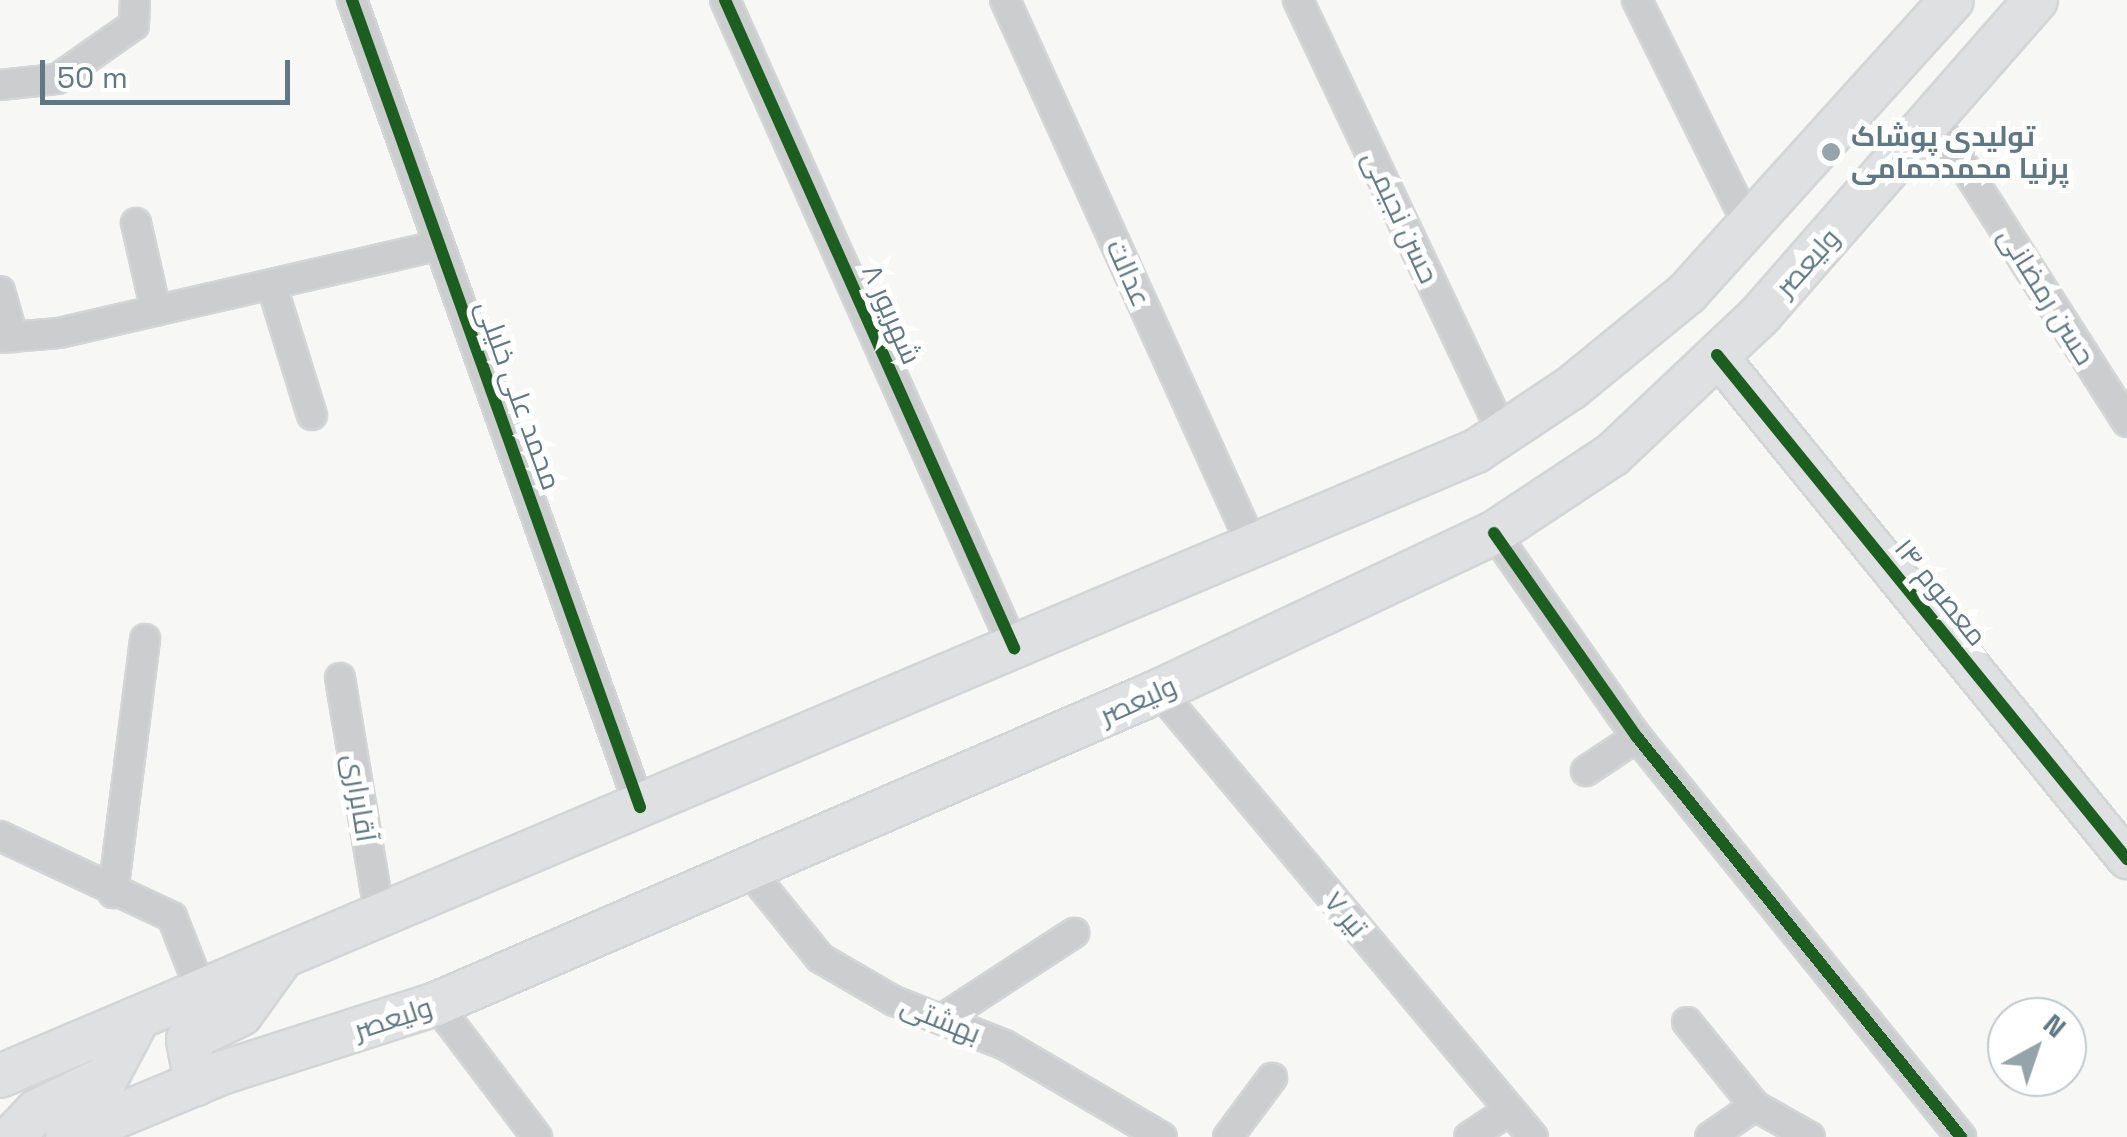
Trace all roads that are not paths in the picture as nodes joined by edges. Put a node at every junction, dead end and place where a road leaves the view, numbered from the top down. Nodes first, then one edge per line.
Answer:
1 (135, 0) edge
2 (352, 0) edge
3 (725, 0) edge
4 (1005, 0) edge
5 (1298, 0) edge
6 (1637, 0) edge
7 (2036, 0) edge
8 (1942, 4) edge
9 (0, 85) edge
10 (1934, 119) junction
11 (136, 223) dead end
12 (1749, 228) junction
13 (439, 245) junction
14 (272, 286) junction
15 (0, 291) edge
16 (156, 311) junction
17 (6, 337) edge
18 (1716, 355) junction
19 (312, 415) dead end
20 (2127, 422) edge
21 (1503, 433) junction
22 (1494, 533) junction
23 (1253, 546) junction
24 (145, 639) dead end
25 (1014, 648) junction
26 (340, 678) dead end
27 (1159, 691) junction
28 (1637, 737) junction
29 (1586, 771) dead end
30 (640, 807) junction
31 (0, 836) edge
32 (2127, 859) edge
33 (748, 869) junction
34 (112, 892) junction
35 (380, 918) junction
36 (1074, 933) dead end
37 (280, 960) junction
38 (202, 994) junction
39 (436, 1004) junction
40 (136, 1020) junction
41 (942, 1020) junction
42 (1687, 1022) dead end
43 (1, 1072) edge
44 (1272, 1078) dead end
45 (196, 1084) junction
46 (1756, 1106) junction
47 (1510, 1110) junction
48 (12, 1137) edge
49 (66, 1137) edge
50 (537, 1137) edge
51 (1162, 1137) edge
52 (1228, 1137) edge
53 (1469, 1137) edge
54 (1533, 1137) edge
55 (1710, 1137) edge
56 (1810, 1137) edge
57 (1961, 1137) edge

1 - 9 street
2 - 13 street, محمد علی خلیلی
3 - 25 street, ۸ شهریور
4 - 23 street, عدالت
5 - 21 street, حسن نجیمی
6 - 12 street
7 - 10 main road, ولیعصر
8 - 12 main road
10 - 18 main road, ولیعصر
10 - 20 street, حسن رمضانی
11 - 16 street
12 - 21 main road
13 - 14 street
13 - 30 street, محمد علی خلیلی
14 - 16 street
14 - 19 street
15 - 17 street
16 - 17 street
18 - 22 main road, ولیعصر
18 - 32 street, ۱۴ معصوم
21 - 23 main road
22 - 27 main road, ولیعصر
22 - 28 street
23 - 25 main road
24 - 34 street
25 - 30 main road
26 - 35 street, آقابراری
27 - 33 main road, ولیعصر
27 - 47 street, ۷ تیر
28 - 29 street
28 - 57 street
30 - 35 main road
31 - 34 street
33 - 39 main road, ولیعصر
33 - 41 street, بهشتی
34 - 38 street
35 - 37 main road
36 - 41 street
37 - 38 main road
37 - 45 main road
38 - 40 main road
39 - 45 main road, ولیعصر
39 - 50 street
40 - 43 main road
40 - 48 main road
41 - 51 street, بهشتی
42 - 46 street
44 - 52 street
45 - 49 main road, ولیعصر
46 - 55 street
46 - 56 street
47 - 53 street
47 - 54 street, ۷ تیر

